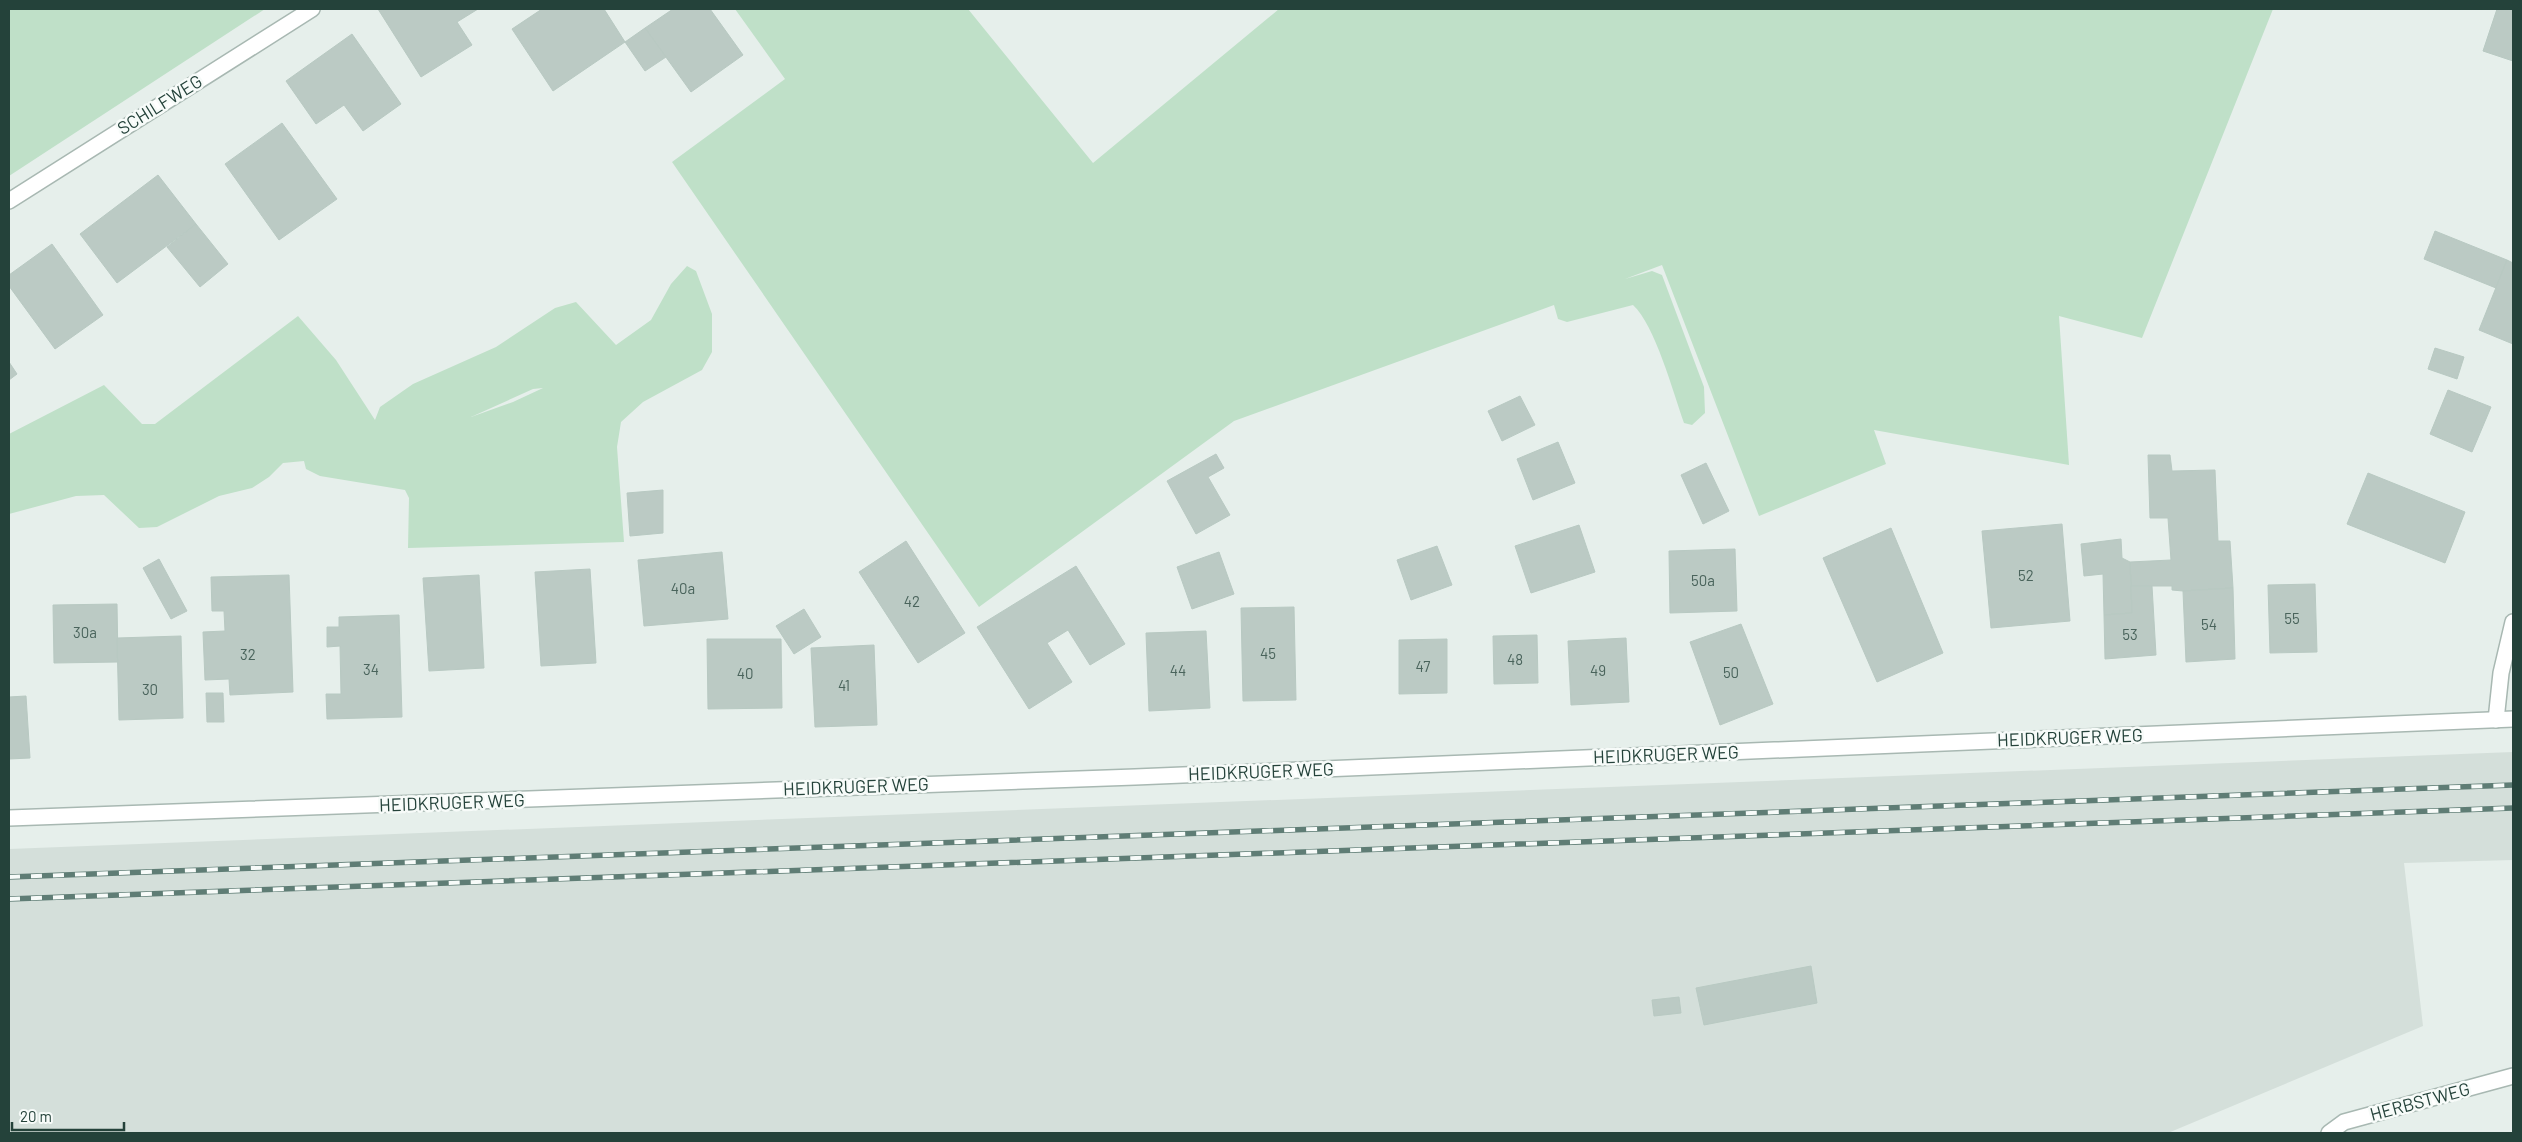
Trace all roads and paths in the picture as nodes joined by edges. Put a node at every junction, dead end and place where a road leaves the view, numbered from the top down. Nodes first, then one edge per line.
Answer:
1 (312, 9) edge
2 (9, 201) edge
3 (2513, 622) edge
4 (2513, 719) edge
5 (2496, 720) junction
6 (9, 818) edge
7 (2513, 1076) edge
8 (2330, 1133) edge

1 - 2 street, SCHILFWEG
3 - 5 street
4 - 5 street, HEIDKRUGER WEG
5 - 6 street, HEIDKRUGER WEG
7 - 8 street, HERBSTWEG

